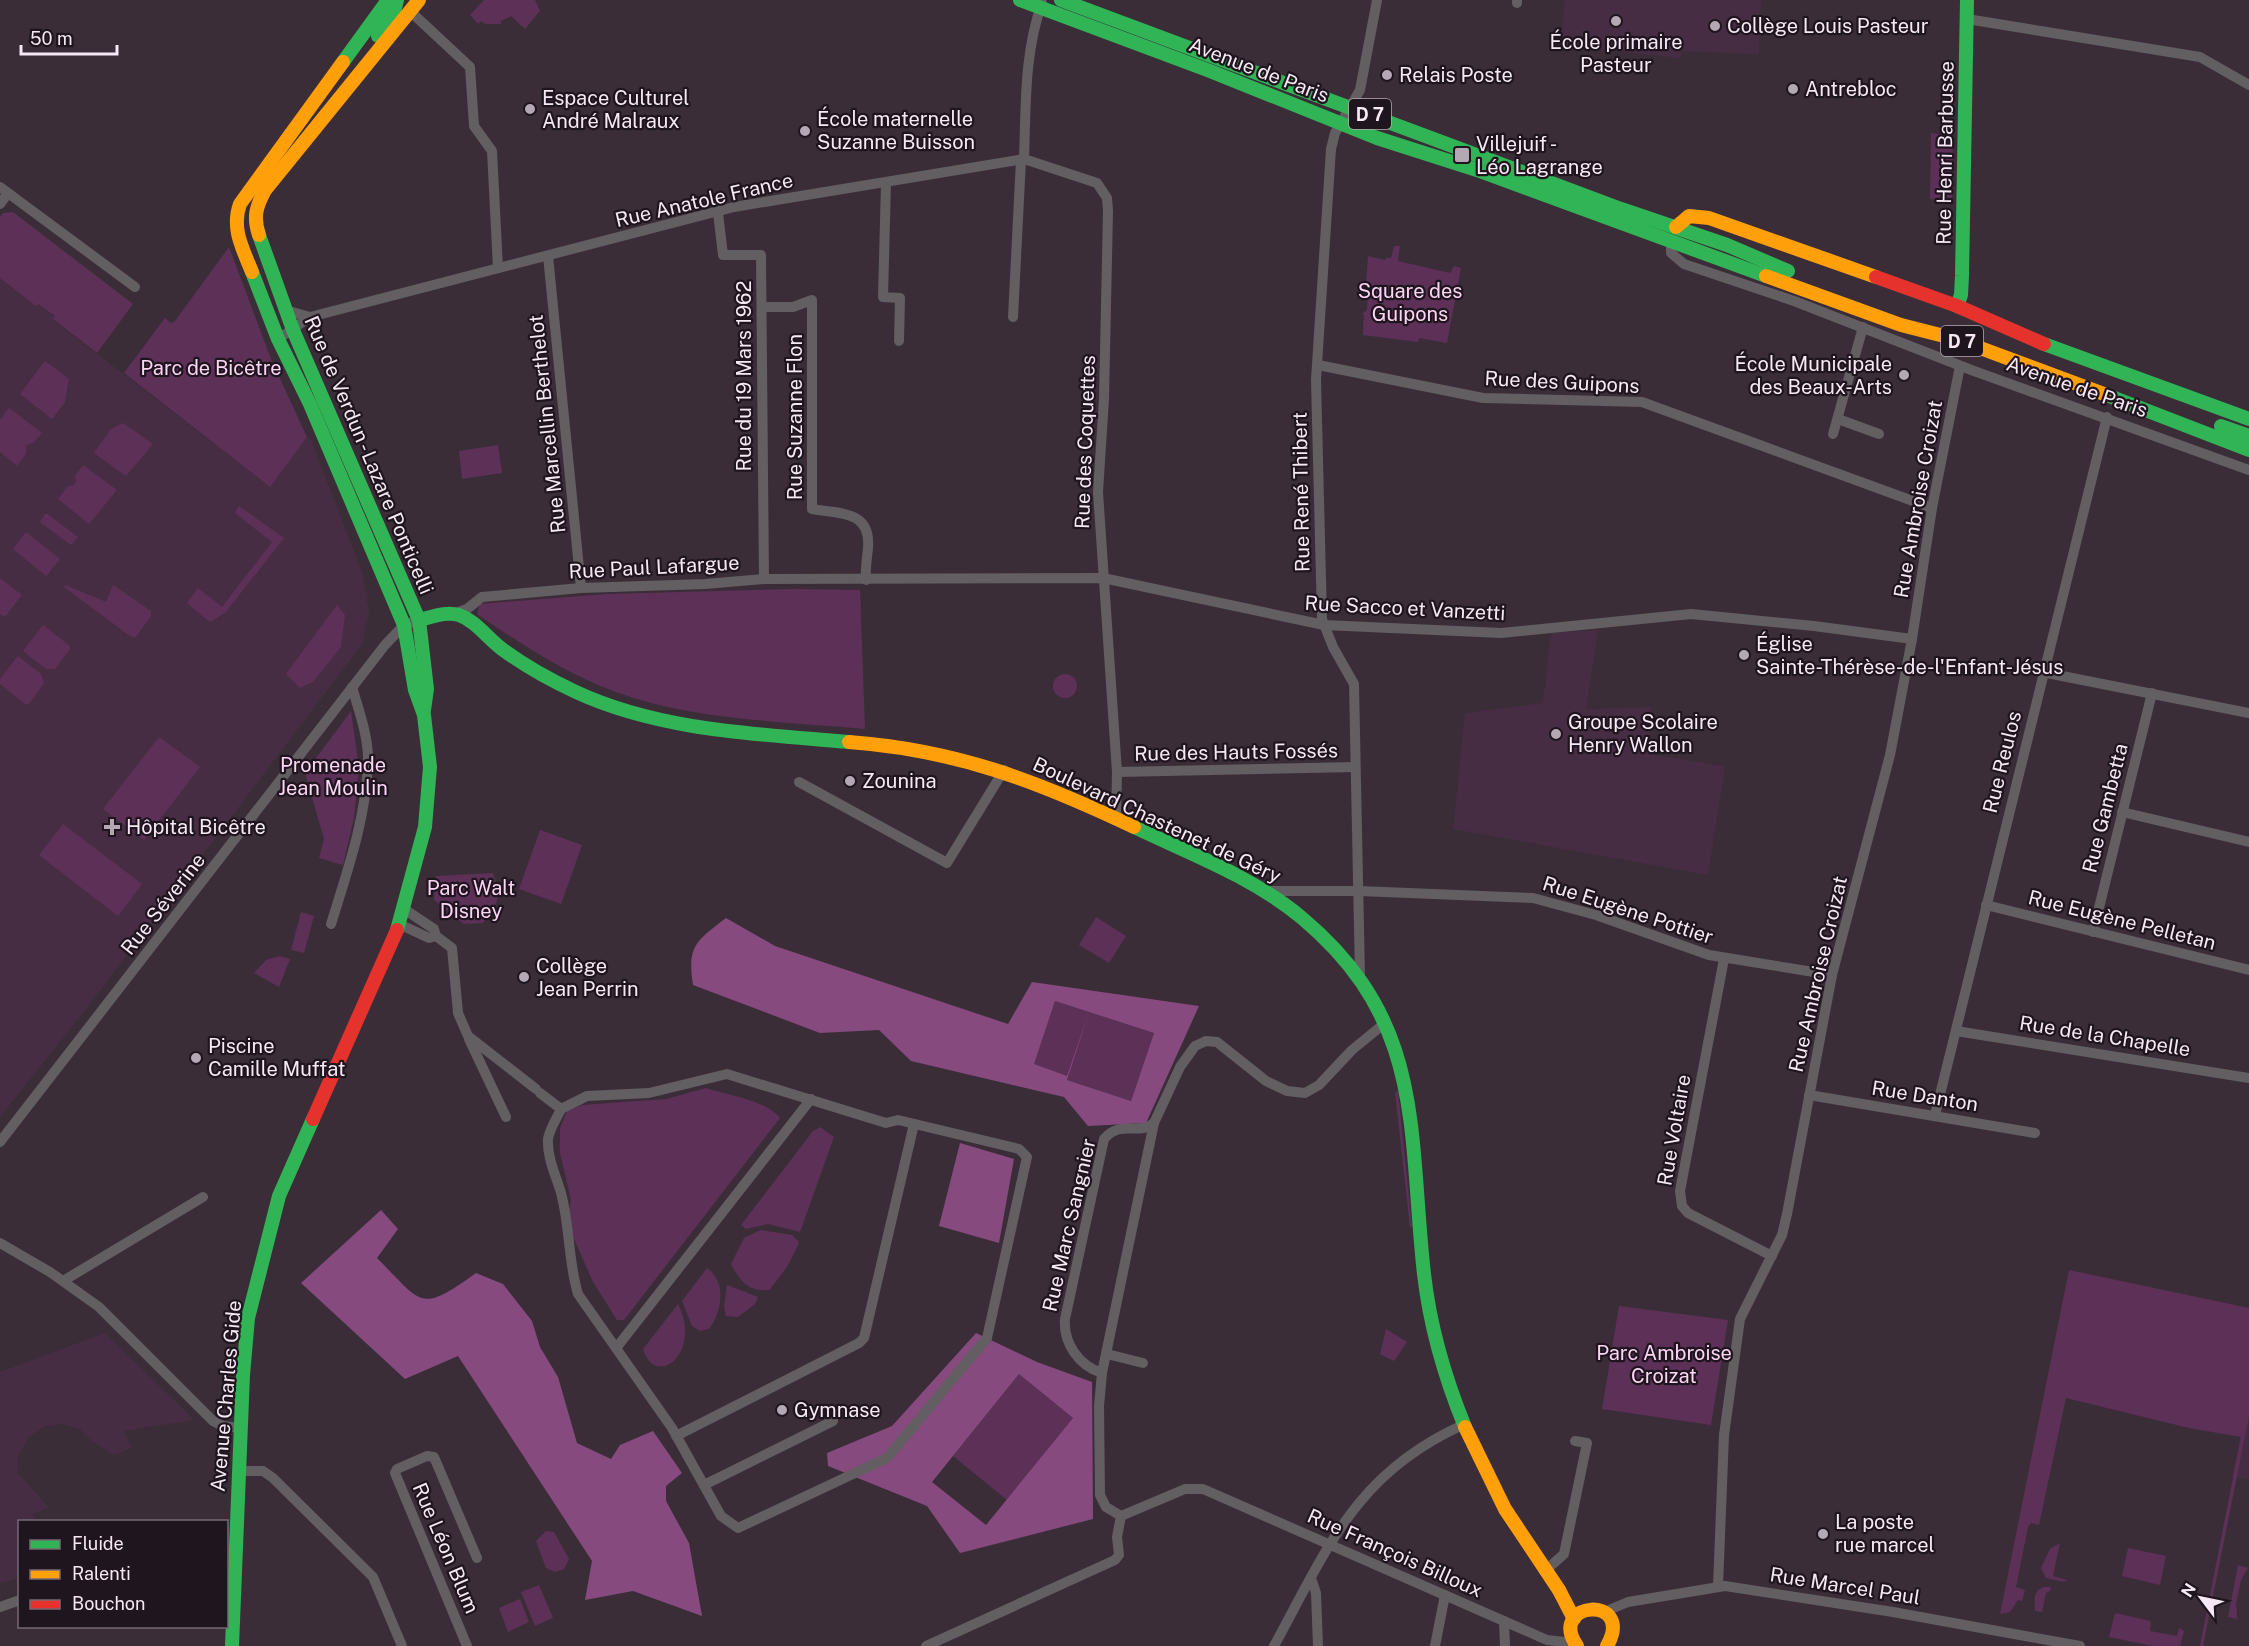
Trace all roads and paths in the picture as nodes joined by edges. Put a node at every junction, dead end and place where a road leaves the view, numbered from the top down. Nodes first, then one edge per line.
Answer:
1 (388, 0) edge
2 (397, 0) edge
3 (1020, 0) edge
4 (1377, 0) edge
5 (1967, 0) edge
6 (413, 4) edge
7 (1062, 4) edge
8 (1040, 5) edge
9 (1967, 19) junction
10 (2249, 85) edge
11 (350, 86) junction
12 (1352, 106) junction
13 (1340, 122) junction
14 (1022, 160) junction
15 (886, 183) junction
16 (4, 190) edge
17 (0, 204) edge
18 (718, 213) junction
19 (1676, 227) junction
20 (1671, 241) junction
21 (548, 256) junction
22 (498, 268) junction
23 (135, 287) dead end
24 (1957, 306) junction
25 (762, 307) junction
26 (285, 310) junction
27 (310, 317) junction
28 (1013, 317) dead end
29 (1863, 327) junction
30 (293, 330) junction
31 (279, 339) junction
32 (899, 341) dead end
33 (1318, 365) junction
34 (1960, 366) junction
35 (2107, 417) junction
36 (1838, 418) junction
37 (2249, 419) edge
38 (1833, 434) dead end
39 (1879, 434) dead end
40 (2249, 436) edge
41 (2249, 450) edge
42 (2249, 470) edge
43 (1932, 508) junction
44 (1103, 578) junction
45 (764, 579) junction
46 (864, 580) junction
47 (581, 588) junction
48 (453, 614) junction
49 (419, 620) junction
50 (404, 625) junction
51 (1324, 626) junction
52 (1912, 639) junction
53 (2042, 672) junction
54 (352, 687) junction
55 (2152, 693) junction
56 (2249, 713) edge
57 (424, 715) junction
58 (1355, 768) junction
59 (1004, 770) junction
60 (1117, 772) junction
61 (799, 782) dead end
62 (2122, 812) junction
63 (1116, 818) junction
64 (2249, 842) edge
65 (1268, 891) junction
66 (1359, 891) junction
67 (1986, 905) junction
68 (404, 909) junction
69 (331, 924) dead end
70 (399, 924) junction
71 (2093, 932) junction
72 (436, 936) junction
73 (1724, 959) junction
74 (2249, 970) edge
75 (1832, 975) junction
76 (1359, 977) junction
77 (1385, 1023) junction
78 (1956, 1031) junction
79 (468, 1036) junction
80 (2249, 1078) edge
81 (1809, 1095) junction
82 (811, 1098) junction
83 (561, 1109) junction
84 (1935, 1115) junction
85 (506, 1117) dead end
86 (1154, 1123) junction
87 (914, 1124) junction
88 (2035, 1133) dead end
89 (0, 1142) edge
90 (203, 1197) dead end
91 (0, 1243) edge
92 (1772, 1256) junction
93 (63, 1281) junction
94 (616, 1347) junction
95 (1107, 1354) junction
96 (1143, 1363) dead end
97 (1102, 1373) junction
98 (833, 1421) dead end
99 (1465, 1424) junction
100 (240, 1428) junction
101 (676, 1436) junction
102 (1575, 1441) dead end
103 (238, 1471) junction
104 (704, 1485) junction
105 (1120, 1516) junction
106 (231, 1528) edge
107 (1329, 1544) junction
108 (477, 1558) dead end
109 (1546, 1570) junction
110 (1311, 1578) junction
111 (1718, 1586) junction
112 (1445, 1595) junction
113 (1565, 1596) junction
114 (18, 1601) edge
115 (0, 1607) edge
116 (1589, 1608) junction
117 (1604, 1612) junction
118 (1574, 1619) junction
119 (1504, 1621) junction
120 (1575, 1644) edge
121 (232, 1646) edge
122 (402, 1646) edge
123 (467, 1646) edge
124 (926, 1646) edge
125 (1274, 1646) edge
126 (1318, 1646) edge
127 (1436, 1646) edge
128 (1504, 1646) edge
129 (1607, 1646) edge
130 (2080, 1646) edge

1 - 31 main road, Rue de Verdun - Lazare Ponticelli
2 - 11 main road
3 - 8 main road, D 7
4 - 12 street, Rue René Thibert
5 - 9 main road, Rue Henri Barbusse
6 - 11 main road
6 - 22 street
7 - 8 main road, Avenue de Paris / D 7
7 - 12 main road, Avenue de Paris / D 7
7 - 13 main road, Avenue de Paris / D 7
8 - 14 street
9 - 10 street
9 - 24 main road, Rue Henri Barbusse
11 - 26 main road, Rue de Verdun - Lazare Ponticelli
12 - 13 street, Rue René Thibert
12 - 19 main road, Avenue de Paris / D 7
13 - 20 main road, Avenue de Paris / D 7
13 - 33 street, Rue René Thibert
14 - 15 street, Rue Anatole France
14 - 28 street
14 - 44 street, Rue des Coquettes
15 - 18 street, Rue Anatole France
15 - 32 street
16 - 17 street
16 - 23 street
18 - 21 street, Rue Anatole France
18 - 25 street, Rue du 19 Mars 1962
19 - 20 main road
19 - 24 main road, Avenue de Paris
19 - 40 main road, Avenue de Paris / D 7
20 - 29 street, Avenue de Paris
20 - 41 main road, Avenue de Paris / D 7
21 - 22 street, Rue Anatole France
21 - 47 street, Rue Marcellin Berthelot
22 - 27 street, Rue Anatole France
24 - 37 main road, Avenue de Paris
25 - 45 street, Rue du 19 Mars 1962
25 - 46 street, Rue Suzanne Flon
26 - 27 street
26 - 30 main road, Rue de Verdun - Lazare Ponticelli
27 - 30 street, Rue Anatole France
29 - 34 street, Avenue de Paris
29 - 36 street
30 - 31 street, Rue Anatole France
30 - 49 main road, Rue de Verdun - Lazare Ponticelli
31 - 50 main road, Rue de Verdun - Lazare Ponticelli
33 - 43 street, Rue des Guipons
33 - 51 street, Rue René Thibert
34 - 35 street, Avenue de Paris
34 - 43 street, Rue Ambroise Croizat
35 - 42 street, Avenue de Paris
35 - 53 street, Rue Reulos
36 - 38 street
36 - 39 street
43 - 52 street, Rue Ambroise Croizat
44 - 46 street, Rue Sacco et Vanzetti
44 - 51 street, Rue Sacco et Vanzetti
44 - 60 street, Rue des Coquettes
45 - 46 street, Rue Paul Lafargue
45 - 47 street, Rue Paul Lafargue
47 - 48 street, Rue Paul Lafargue
48 - 49 main road
48 - 59 main road, Boulevard Chastenet de Géry
49 - 50 street, Rue de Verdun - Lazare Ponticelli
49 - 57 main road, Avenue Charles Gide
50 - 54 street, Rue Séverine
50 - 57 main road, Avenue Charles Gide
51 - 52 street, Rue Sacco et Vanzetti
51 - 58 street, Rue René Thibert
52 - 75 street, Rue Ambroise Croizat
53 - 55 street
53 - 67 street, Rue Reulos
54 - 69 street
54 - 89 street, Rue Séverine
55 - 56 street
55 - 62 street, Rue Gambetta
57 - 68 main road, Avenue Charles Gide
58 - 60 street, Rue des Hauts Fossés
58 - 66 street, Rue René Thibert
59 - 61 street
59 - 63 main road, Boulevard Chastenet de Géry
60 - 63 street, Rue des Coquettes
62 - 64 street
62 - 71 street, Rue Gambetta
63 - 65 main road, Boulevard Chastenet de Géry
65 - 66 street, Rue Eugène Pottier
65 - 76 main road, Boulevard Chastenet de Géry
66 - 73 street, Rue Eugène Pottier
66 - 76 street, Rue René Thibert
67 - 71 street, Rue Eugène Pelletan
67 - 78 street, Rue Reulos
68 - 70 main road, Avenue Charles Gide
68 - 72 street
70 - 72 street
70 - 100 main road, Avenue Charles Gide
71 - 74 street, Rue Eugène Pelletan
72 - 79 street
73 - 75 street, Rue Eugène Pottier
73 - 92 street, Rue Voltaire
75 - 81 street, Rue Ambroise Croizat
76 - 77 main road, Boulevard Chastenet de Géry
77 - 86 street
77 - 99 main road, Boulevard Chastenet de Géry
78 - 80 street, Rue de la Chapelle
78 - 84 street, Rue Reulos
79 - 83 street
79 - 85 street
81 - 84 street, Rue Danton
81 - 92 street, Rue Ambroise Croizat
82 - 83 street
82 - 87 street
82 - 94 street
83 - 94 street
84 - 88 street, Rue Danton
86 - 95 street
86 - 97 street, Rue Marc Sangnier
87 - 101 street
87 - 104 street
90 - 93 street
91 - 93 street
92 - 111 street, Rue Ambroise Croizat
93 - 100 street
94 - 101 street
95 - 96 street
95 - 97 street
97 - 105 street
98 - 104 street
99 - 107 street
99 - 109 main road, Boulevard Chastenet de Géry
100 - 103 main road, Avenue Charles Gide
101 - 104 street
102 - 109 street
103 - 106 main road, Avenue Charles Gide
103 - 122 street
105 - 107 street, Rue François Billoux
105 - 124 street
106 - 121 main road, Avenue Charles Gide
107 - 110 street
107 - 112 street, Rue François Billoux
108 - 123 street, Rue Léon Blum
109 - 113 main road, Boulevard Chastenet de Géry
110 - 125 street
110 - 126 street
111 - 117 street, Rue Marcel Paul
111 - 130 street, Rue Marcel Paul
112 - 119 street, Rue François Billoux
112 - 127 street
113 - 116 main road, Boulevard Chastenet de Géry
113 - 118 main road, Boulevard Chastenet de Géry
114 - 115 street
116 - 117 main road, Boulevard Chastenet de Géry
116 - 118 main road
117 - 129 main road
118 - 120 main road
119 - 120 street, Rue François Billoux
119 - 128 street

